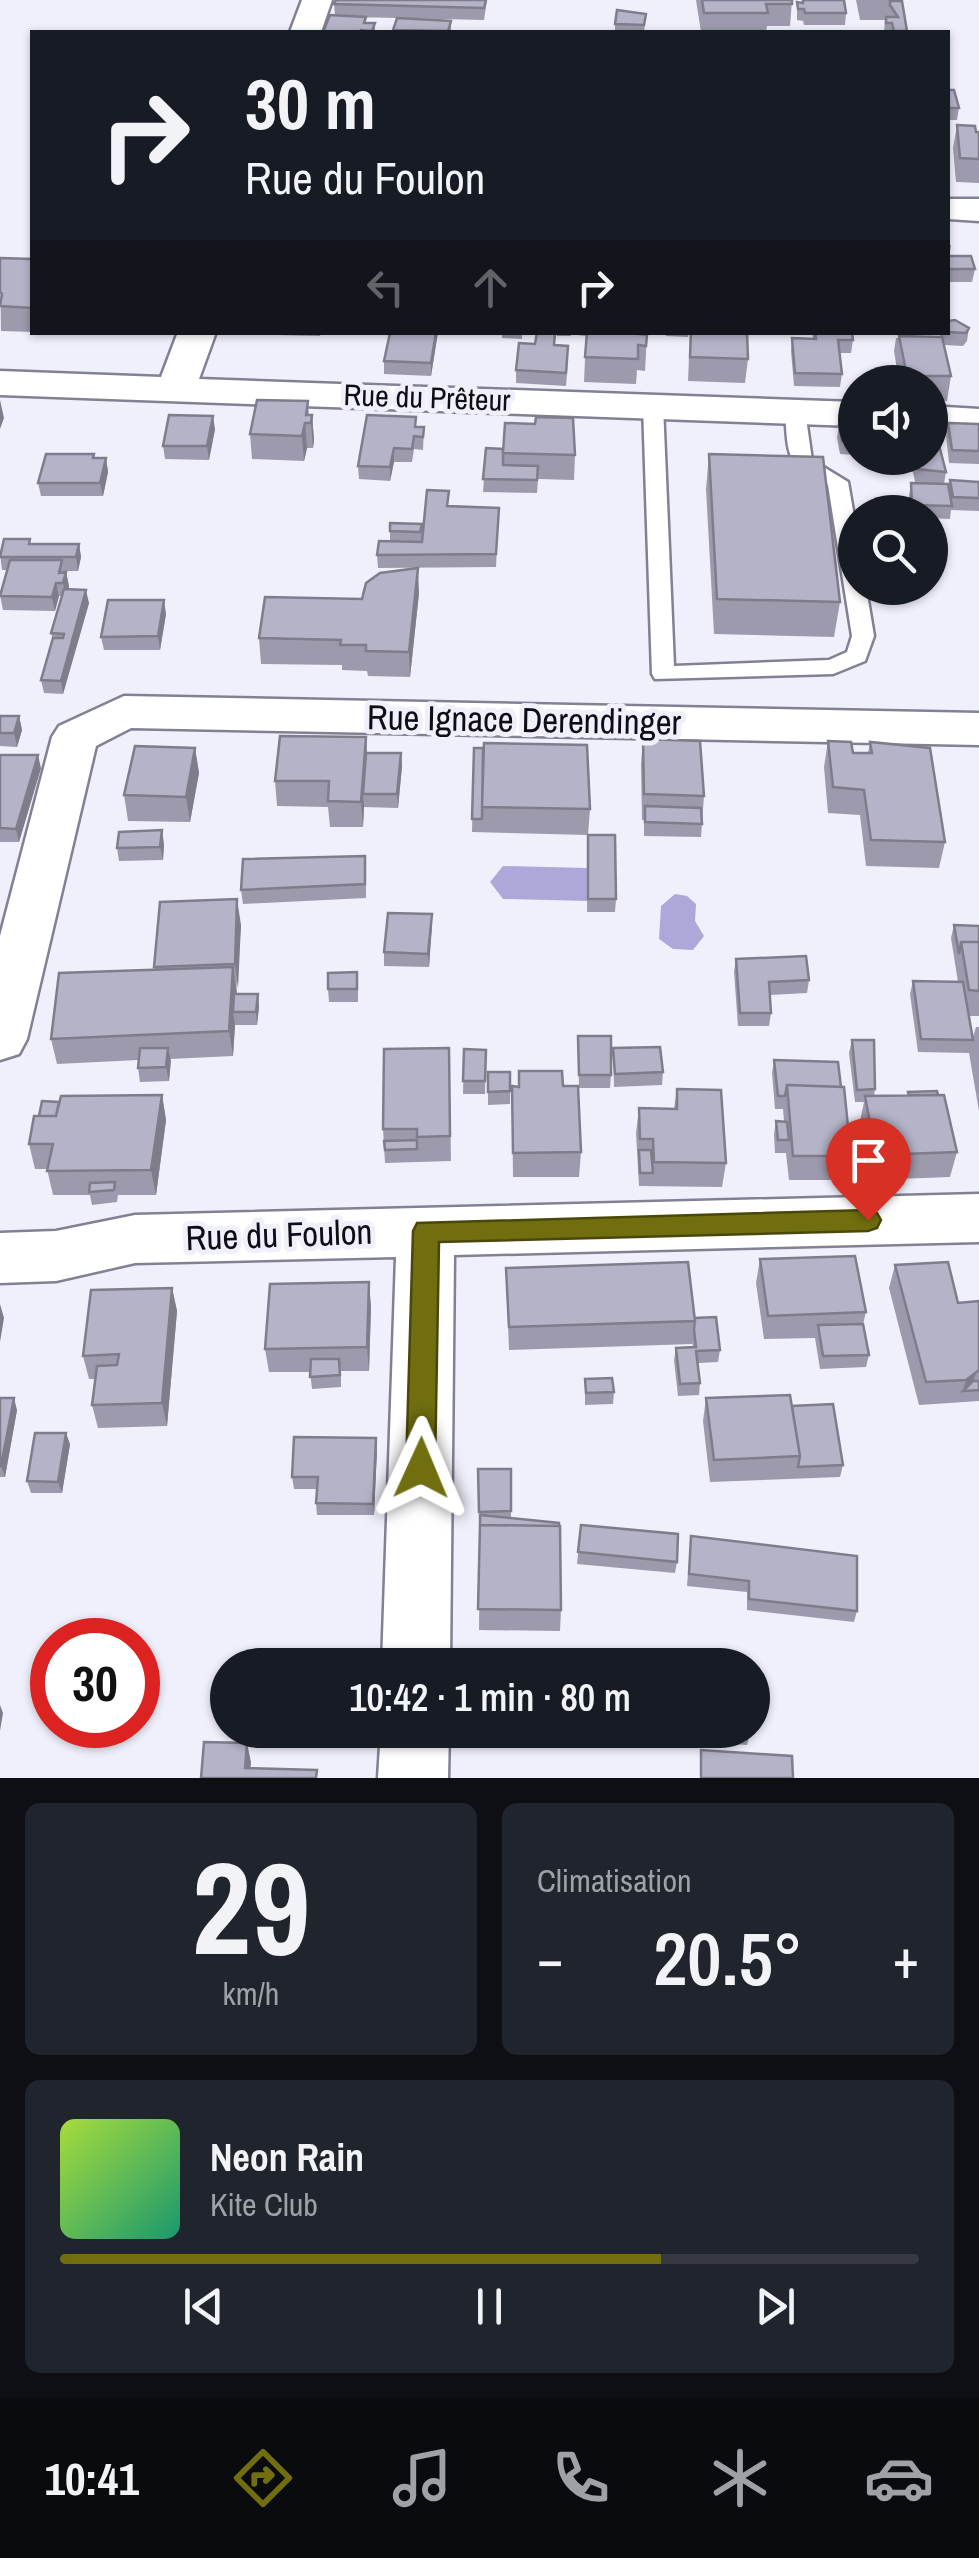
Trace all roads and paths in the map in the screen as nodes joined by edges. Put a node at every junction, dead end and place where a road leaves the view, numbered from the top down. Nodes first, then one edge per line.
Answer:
1 (317, 0) edge
2 (307, 30) edge
3 (950, 209) edge
4 (979, 210) edge
5 (196, 335) edge
6 (0, 383) edge
7 (176, 390) junction
8 (653, 406) junction
9 (795, 411) junction
10 (838, 413) edge
11 (948, 419) edge
12 (979, 420) edge
13 (840, 495) edge
14 (858, 605) edge
15 (979, 729) edge
16 (0, 1038) edge
17 (979, 1218) edge
18 (426, 1231) junction
19 (0, 1258) edge
20 (416, 1648) edge
21 (414, 1748) edge
22 (414, 1778) edge

1 - 2 street
3 - 4 street
5 - 7 street
6 - 7 street, Rue du Prêteur
7 - 8 street, Rue du Prêteur
8 - 9 street, Rue du Prêteur
8 - 14 lane
9 - 10 street, Rue du Prêteur
9 - 13 lane
11 - 12 street
15 - 16 street, Rue Ignace Derendinger
17 - 18 street, Rue du Foulon
18 - 19 street, Rue du Foulon
18 - 20 street
21 - 22 street

